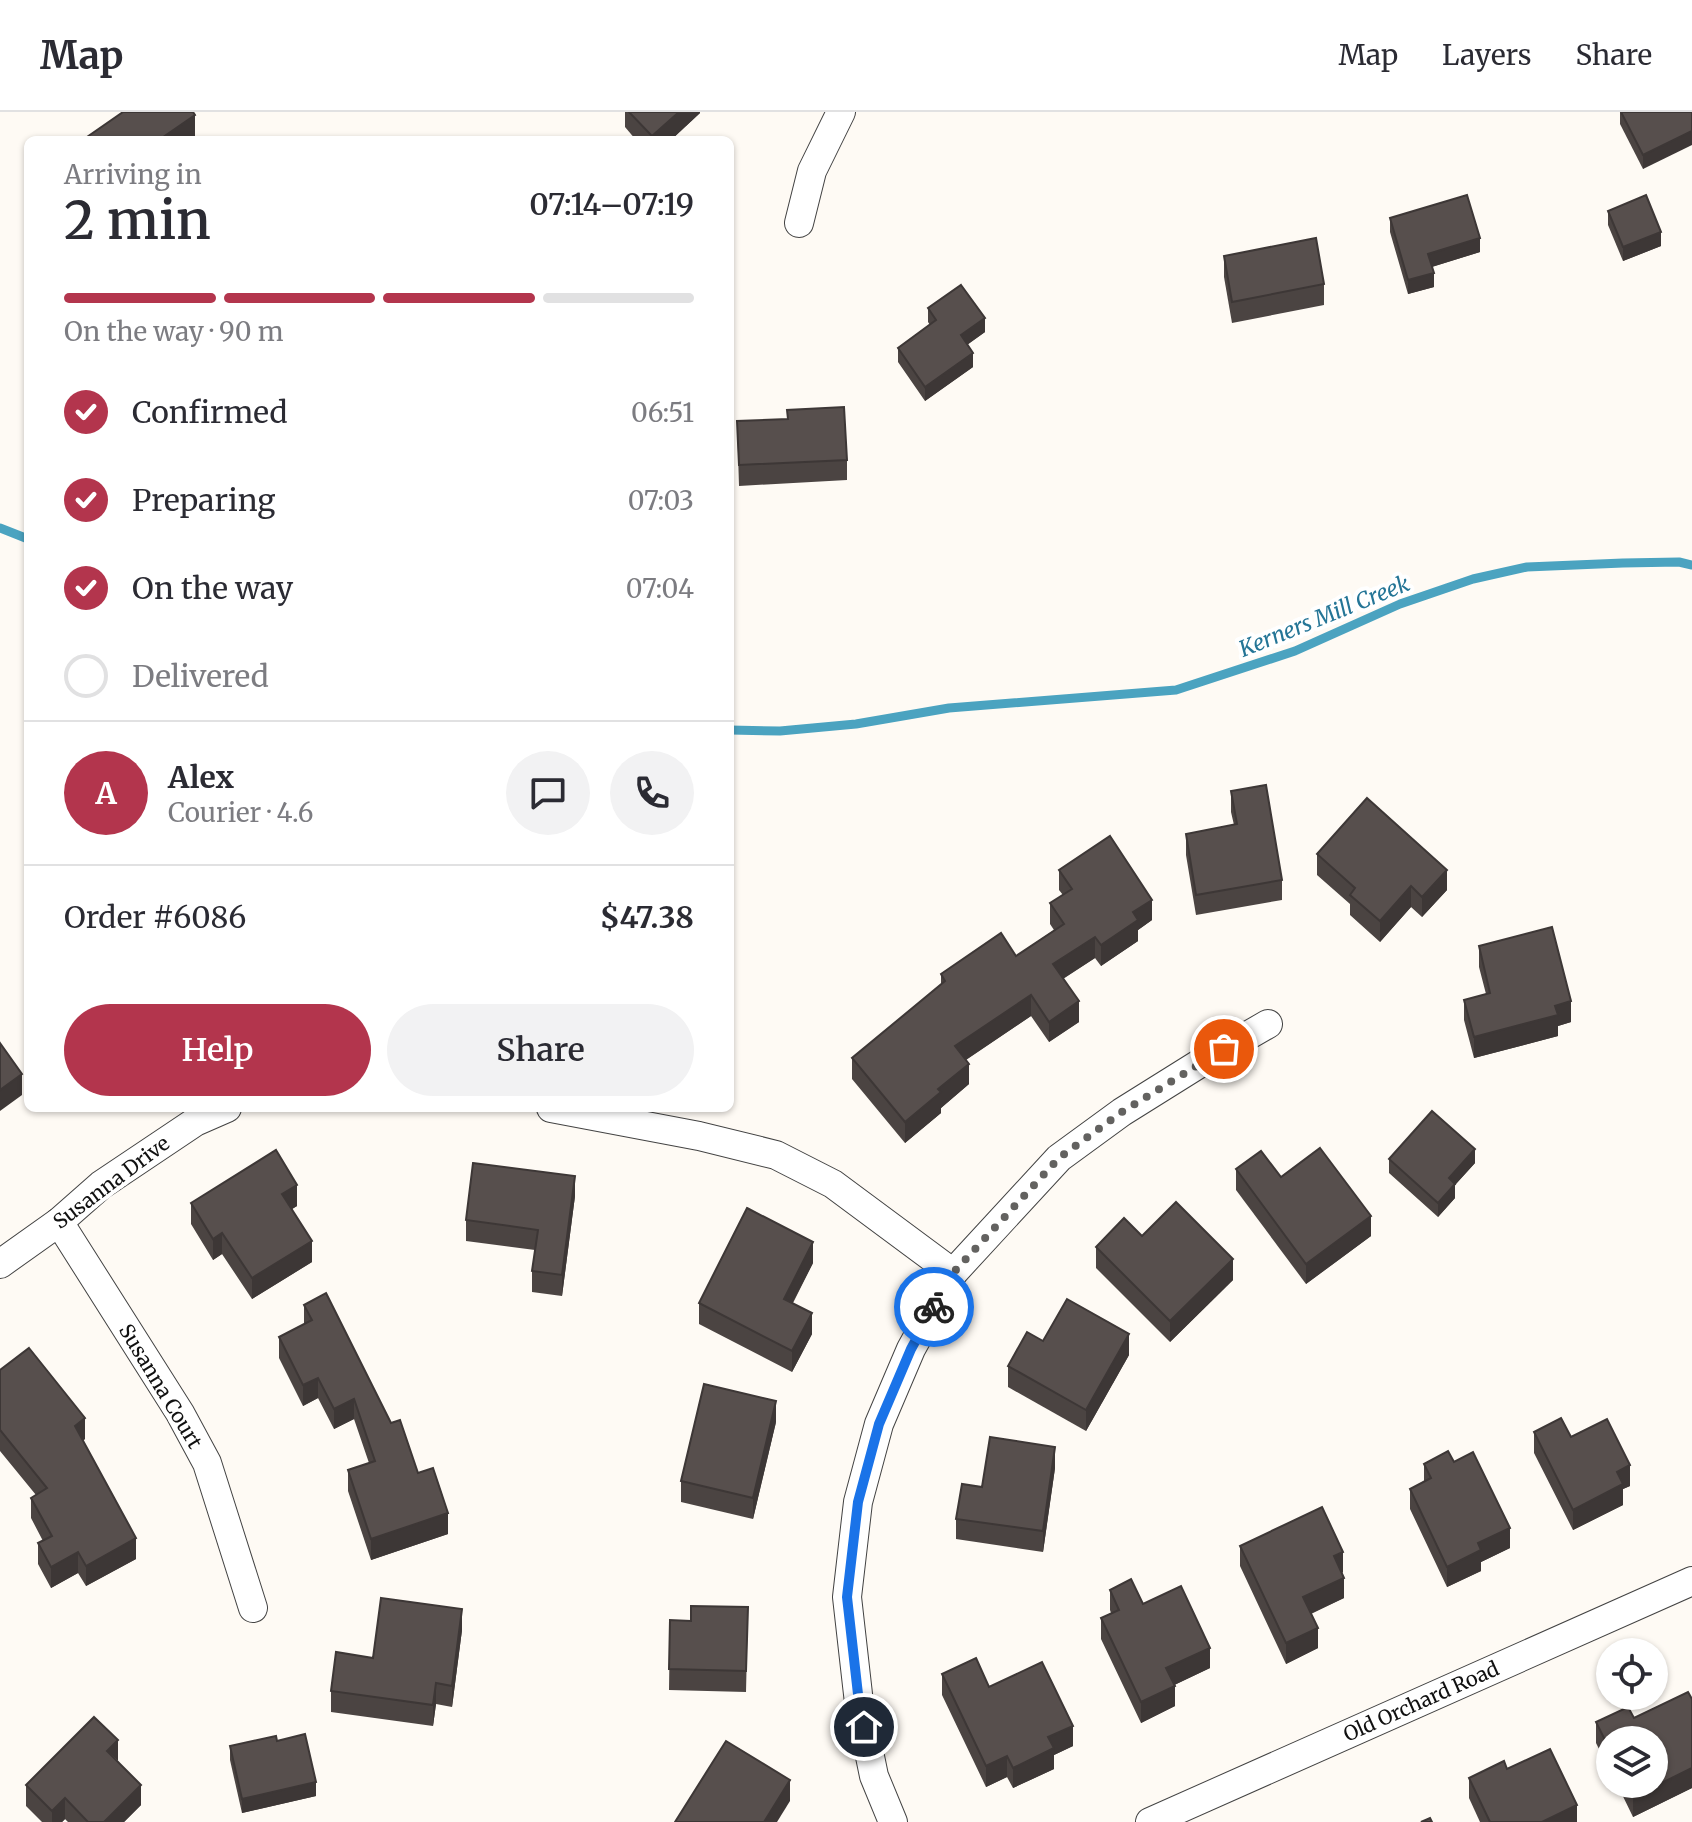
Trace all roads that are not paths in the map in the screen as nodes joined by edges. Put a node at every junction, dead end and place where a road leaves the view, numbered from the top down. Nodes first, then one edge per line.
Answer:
1 (841, 112) edge
2 (799, 223) dead end
3 (1268, 1024) dead end
4 (218, 1112) edge
5 (572, 1112) edge
6 (59, 1222) junction
7 (0, 1264) edge
8 (953, 1273) junction
9 (1692, 1581) edge
10 (253, 1608) dead end
11 (893, 1822) edge
12 (1150, 1822) edge

1 - 2 street
3 - 8 street
4 - 6 street, Susanna Drive
5 - 8 street
6 - 7 street, Susanna Drive
6 - 10 street, Susanna Court
8 - 11 street
9 - 12 street, Old Orchard Road

